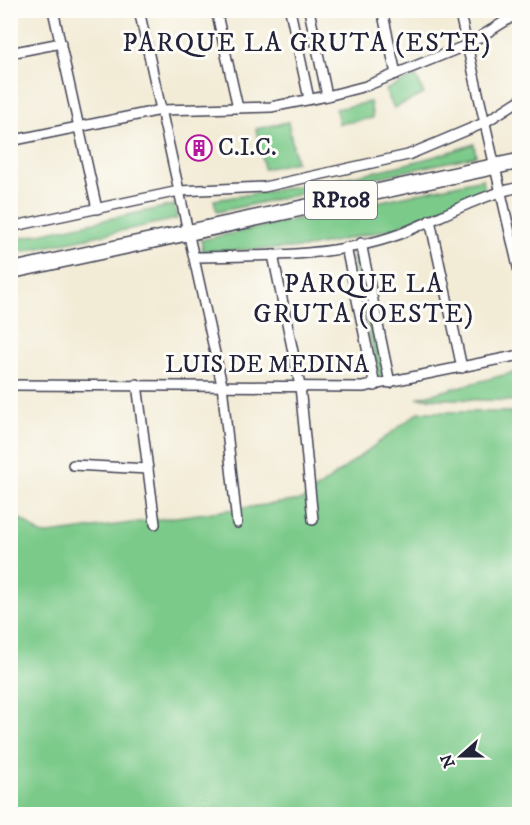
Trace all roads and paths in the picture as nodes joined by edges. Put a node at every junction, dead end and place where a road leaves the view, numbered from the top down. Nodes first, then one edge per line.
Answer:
1 (53, 10) edge
2 (139, 10) edge
3 (216, 10) edge
4 (290, 10) edge
5 (309, 10) edge
6 (382, 10) edge
7 (459, 10) edge
8 (519, 12) edge
9 (61, 43) junction
10 (467, 45) junction
11 (10, 54) edge
12 (396, 74) junction
13 (327, 96) junction
14 (309, 99) junction
15 (519, 100) edge
16 (237, 108) junction
17 (161, 110) junction
18 (484, 123) junction
19 (79, 127) junction
20 (10, 141) edge
21 (519, 161) edge
22 (494, 166) junction
23 (519, 187) edge
24 (179, 191) junction
25 (501, 191) junction
26 (97, 209) junction
27 (430, 220) junction
28 (10, 227) edge
29 (189, 233) junction
30 (361, 243) junction
31 (346, 246) junction
32 (273, 255) junction
33 (196, 257) junction
34 (15, 272) edge
35 (519, 276) edge
36 (519, 355) edge
37 (462, 368) junction
38 (390, 382) junction
39 (137, 384) junction
40 (10, 385) edge
41 (222, 385) junction
42 (300, 386) junction
43 (375, 386) junction
44 (73, 465) dead end
45 (148, 469) junction
46 (313, 520) dead end
47 (237, 523) dead end
48 (155, 524) dead end

1 - 9 street
2 - 17 street
3 - 16 street
4 - 14 street
5 - 13 street
6 - 12 street
7 - 10 street
8 - 10 street
9 - 11 street
9 - 19 street
10 - 12 street
10 - 18 street
12 - 13 street
13 - 14 street
14 - 16 street
15 - 18 street
16 - 17 street
17 - 19 street
17 - 24 street
18 - 22 street
18 - 24 street
19 - 20 street
19 - 26 street
21 - 22 main road, RP108
22 - 25 street
22 - 29 main road, RP108
23 - 25 street
24 - 26 street
24 - 29 street
25 - 27 street
25 - 35 street
26 - 28 street
27 - 30 street
27 - 37 street
29 - 33 street
29 - 34 main road, RP108
30 - 31 street
30 - 38 street
31 - 32 street
31 - 43 street
32 - 33 street
32 - 42 street
33 - 41 street
36 - 37 street, LUIS DE MEDINA
37 - 38 street, LUIS DE MEDINA
38 - 43 street, LUIS DE MEDINA
39 - 40 street, LUIS DE MEDINA
39 - 41 street, LUIS DE MEDINA
39 - 45 street
41 - 42 street, LUIS DE MEDINA
41 - 47 street
42 - 43 street, LUIS DE MEDINA
42 - 46 street
44 - 45 street
45 - 48 street

